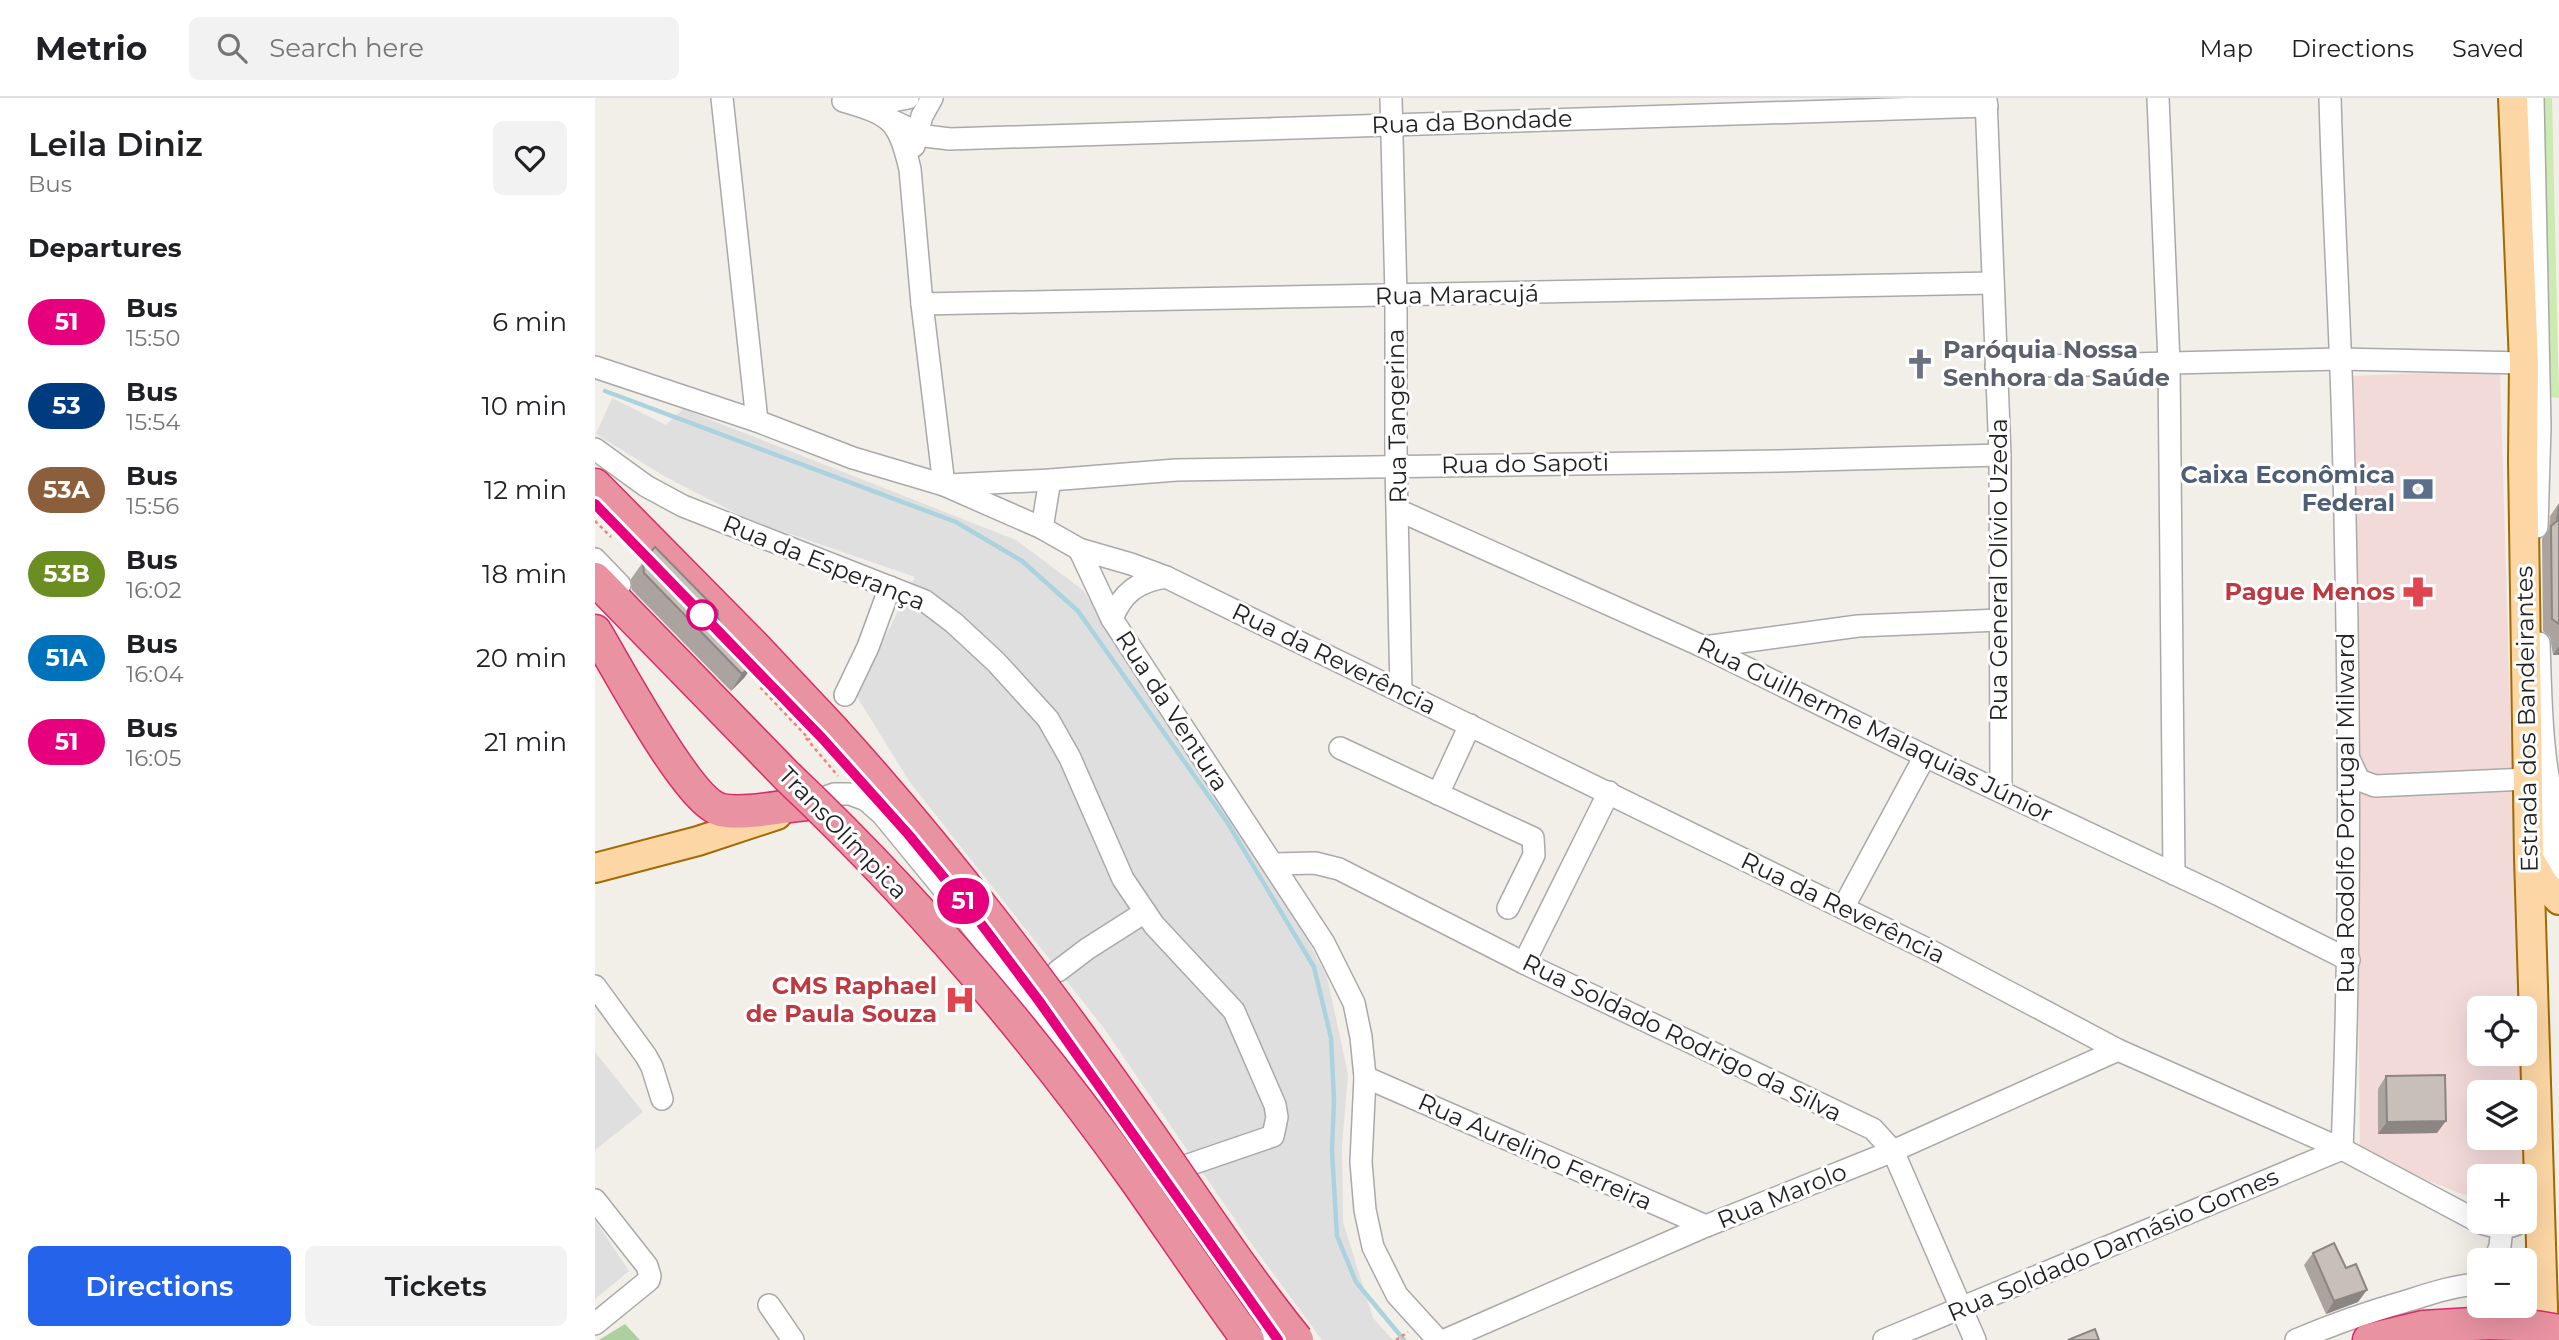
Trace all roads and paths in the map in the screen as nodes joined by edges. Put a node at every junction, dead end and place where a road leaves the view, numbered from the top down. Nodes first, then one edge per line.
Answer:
1 (723, 98) edge
2 (908, 98) edge
3 (1391, 98) edge
4 (2158, 98) edge
5 (2330, 98) edge
6 (2513, 98) edge
7 (2533, 98) edge
8 (837, 100) edge
9 (1987, 102) edge
10 (924, 116) edge
11 (889, 118) junction
12 (1392, 125) junction
13 (910, 169) junction
14 (1993, 283) junction
15 (1396, 296) junction
16 (922, 304) junction
17 (2340, 359) junction
18 (2169, 363) junction
19 (2524, 363) junction
20 (1996, 367) junction
21 (598, 375) edge
22 (757, 421) junction
23 (2550, 426) edge
24 (595, 449) edge
25 (2000, 455) junction
26 (1396, 465) junction
27 (1050, 480) junction
28 (595, 485) edge
29 (944, 485) junction
30 (595, 504) edge
31 (1398, 510) junction
32 (1042, 528) junction
33 (1079, 549) junction
34 (595, 559) edge
35 (1165, 577) junction
36 (595, 579) edge
37 (890, 587) junction
38 (1112, 619) junction
39 (1999, 620) junction
40 (595, 631) edge
41 (1704, 647) junction
42 (763, 683) dead end
43 (1401, 691) junction
44 (845, 695) dead end
45 (778, 702) dead end
46 (1470, 725) junction
47 (818, 737) junction
48 (2544, 747) junction
49 (1340, 748) dead end
50 (1925, 756) junction
51 (2349, 758) junction
52 (794, 773) junction
53 (2527, 779) junction
54 (2001, 791) junction
55 (1609, 792) junction
56 (850, 794) junction
57 (1438, 794) junction
58 (807, 804) junction
59 (2559, 822) edge
60 (2529, 858) junction
61 (1274, 864) junction
62 (595, 868) edge
63 (2174, 874) junction
64 (1520, 883) junction
65 (2559, 894) edge
66 (2559, 900) edge
67 (1555, 901) junction
68 (1508, 908) dead end
69 (1843, 908) junction
70 (1145, 912) junction
71 (2349, 960) junction
72 (1524, 963) junction
73 (1058, 971) dead end
74 (595, 986) edge
75 (2534, 996) edge
76 (2559, 998) edge
77 (2537, 1035) edge
78 (2118, 1050) junction
79 (2534, 1066) edge
80 (1365, 1077) junction
81 (662, 1100) dead end
82 (2342, 1149) junction
83 (1893, 1151) junction
84 (2526, 1164) edge
85 (1156, 1176) junction
86 (595, 1200) edge
87 (2467, 1216) edge
88 (1706, 1226) junction
89 (2467, 1286) edge
90 (2537, 1304) edge
91 (769, 1305) dead end
92 (1961, 1308) junction
93 (598, 1317) edge
94 (2491, 1330) junction
95 (2559, 1331) edge
96 (1404, 1335) dead end
97 (793, 1340) edge
98 (1248, 1340) edge
99 (1268, 1340) edge
100 (1297, 1340) edge
101 (1396, 1340) edge
102 (1438, 1340) edge
103 (1444, 1340) edge
104 (1884, 1340) edge
105 (1975, 1340) edge
106 (2296, 1340) edge
107 (2369, 1340) edge
108 (2447, 1340) edge
109 (2529, 1340) edge
110 (2545, 1340) edge

1 - 22 street
2 - 8 street
3 - 12 street, Rua Tangerina
4 - 18 street
5 - 17 street, Rua Rodolfo Portugal Milward
6 - 19 main road, Estrada dos Bandeirantes
7 - 23 street
8 - 11 street, Rua da Bondade
9 - 12 street, Rua da Bondade
9 - 14 street, Rua General Olívio Uzeda
10 - 11 street, Rua da Bondade
10 - 12 street, Rua da Bondade
10 - 13 street
11 - 13 street
12 - 15 street, Rua Tangerina
13 - 16 street
14 - 15 street, Rua Maracujá
14 - 20 street, Rua General Olívio Uzeda
15 - 16 street, Rua Maracujá
15 - 26 street, Rua Tangerina
16 - 29 street
17 - 18 street
17 - 19 street
17 - 51 street, Rua Rodolfo Portugal Milward
18 - 20 street
18 - 63 street
19 - 53 main road, Estrada dos Bandeirantes
20 - 25 street, Rua General Olívio Uzeda
21 - 22 street
22 - 29 street
23 - 48 street
24 - 37 street, Rua da Esperança
25 - 26 street, Rua do Sapoti
25 - 39 street, Rua General Olívio Uzeda
26 - 27 street, Rua do Sapoti
26 - 31 street, Rua Tangerina
27 - 29 street, Rua do Sapoti
27 - 32 street
28 - 47 highway
29 - 32 street
30 - 47 street, TransOlímpica
31 - 41 street, Rua Guilherme Malaquias Júnior
31 - 43 street, Rua Tangerina
32 - 33 street
33 - 35 street, Rua da Reverência
33 - 38 street, Rua da Ventura
34 - 52 street, TransOlímpica
35 - 38 street
35 - 43 street, Rua da Reverência
36 - 52 highway, TransOlímpica
37 - 44 street
37 - 70 street, Rua da Esperança
38 - 61 street, Rua da Ventura
39 - 41 street
39 - 54 street, Rua General Olívio Uzeda
40 - 58 highway
41 - 50 street, Rua Guilherme Malaquias Júnior
42 - 47 path, bridge
43 - 46 street, Rua da Reverência
45 - 47 path, bridge
46 - 55 street, Rua da Reverência
46 - 57 street
47 - 56 path
47 - 100 highway, bridge
48 - 59 street
48 - 65 street
49 - 57 street
50 - 54 street, Rua Guilherme Malaquias Júnior
50 - 69 street
51 - 53 street
51 - 71 street, Rua Rodolfo Portugal Milward
52 - 98 highway, TransOlímpica, bridge
53 - 60 main road, Estrada dos Bandeirantes
54 - 63 street, Rua Guilherme Malaquias Júnior
55 - 67 street
55 - 69 street, Rua da Reverência
56 - 58 street
56 - 85 street
57 - 64 street
58 - 62 main road
60 - 66 main road
60 - 75 main road, Estrada dos Bandeirantes
61 - 72 street, Rua Soldado Rodrigo da Silva
61 - 80 street, Rua da Ventura
63 - 71 street, Rua Guilherme Malaquias Júnior
64 - 67 street
64 - 68 street
67 - 72 street
69 - 78 street, Rua da Reverência
70 - 73 street
70 - 85 street, Rua da Esperança
71 - 82 street, Rua Rodolfo Portugal Milward
72 - 83 street, Rua Soldado Rodrigo da Silva
74 - 81 street
76 - 77 main road
78 - 82 street, Rua da Reverência
78 - 83 street, Rua Marolo
79 - 84 main road, Estrada dos Bandeirantes
80 - 88 street, Rua Aurelino Ferreira
80 - 102 street, Rua da Ventura
82 - 87 street, Rua da Reverência
82 - 92 street, Rua Soldado Damásio Gomes
83 - 88 street, Rua Marolo
83 - 92 street, Rua Soldado Rodrigo da Silva
85 - 99 street
86 - 93 street
88 - 103 street, Rua Marolo
89 - 106 street
90 - 110 main road, Estrada dos Bandeirantes
91 - 97 street
92 - 104 street, Rua Soldado Damásio Gomes
92 - 105 street, Rua Soldado Rodrigo da Silva
94 - 95 highway, bridge
94 - 107 highway
94 - 108 street
94 - 109 street
96 - 101 path

